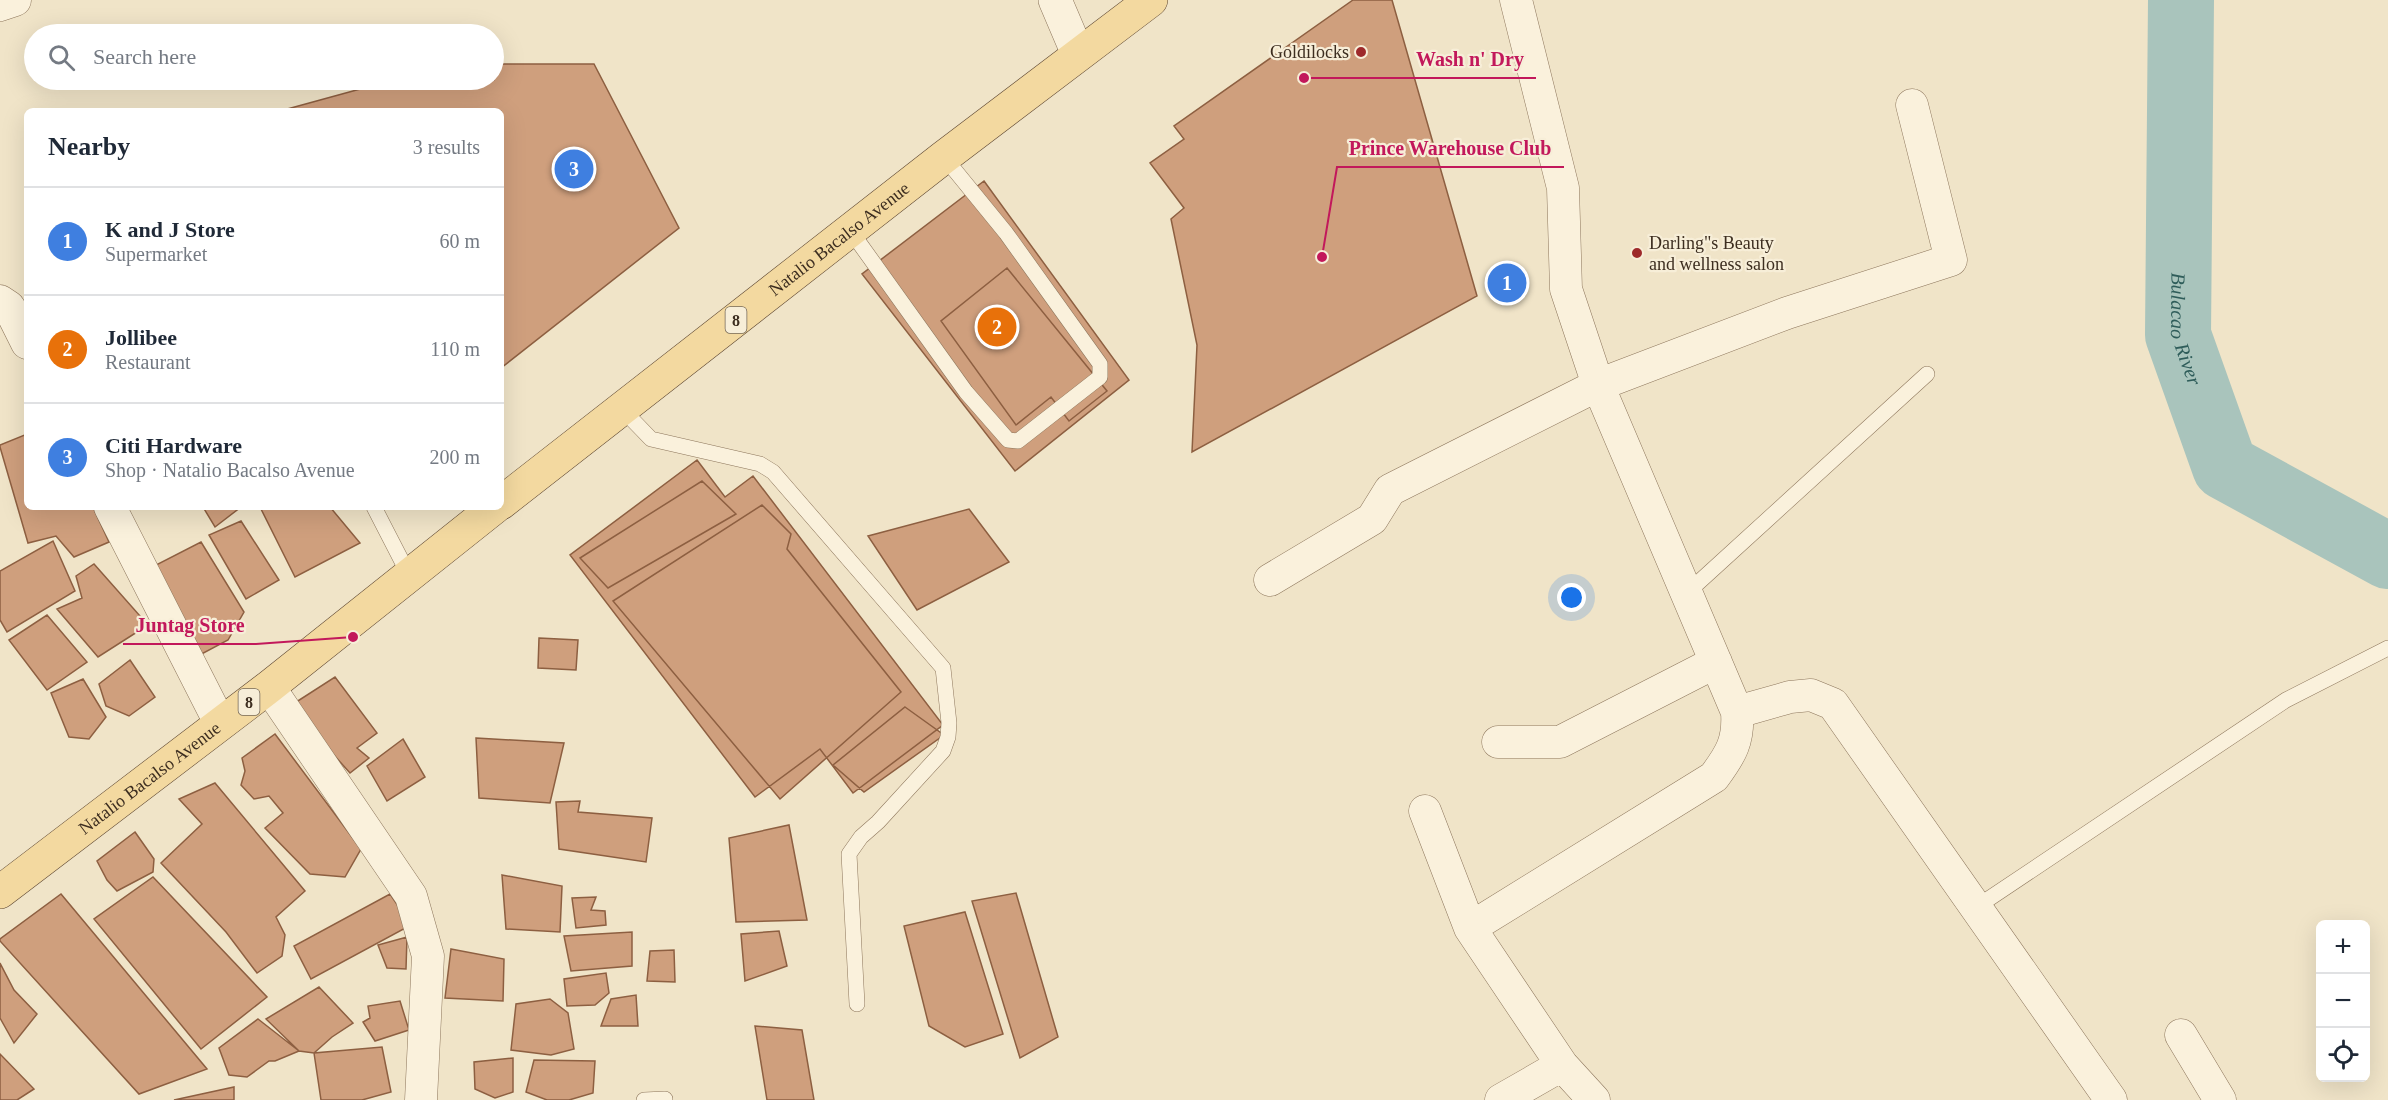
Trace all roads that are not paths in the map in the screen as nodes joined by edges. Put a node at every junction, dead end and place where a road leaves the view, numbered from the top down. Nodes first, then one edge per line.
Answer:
1 (15, 0) edge
2 (1055, 0) edge
3 (1151, 0) edge
4 (1515, 0) edge
5 (0, 5) edge
6 (1078, 54) junction
7 (1912, 105) dead end
8 (944, 157) junction
9 (850, 230) junction
10 (0, 301) edge
11 (24, 337) edge
12 (1927, 374) dead end
13 (1598, 385) junction
14 (622, 409) junction
15 (504, 500) edge
16 (112, 510) edge
17 (376, 510) edge
18 (491, 510) edge
19 (409, 574) junction
20 (1270, 579) dead end
21 (1688, 592) junction
22 (2388, 648) edge
23 (1716, 662) junction
24 (268, 687) junction
25 (1737, 712) junction
26 (220, 723) junction
27 (1498, 742) dead end
28 (1425, 811) dead end
29 (0, 892) edge
30 (1975, 908) junction
31 (1470, 928) junction
32 (857, 1004) dead end
33 (2181, 1035) dead end
34 (1562, 1065) junction
35 (665, 1099) edge
36 (421, 1100) edge
37 (644, 1100) edge
38 (1501, 1100) edge
39 (1594, 1100) edge
40 (2111, 1100) edge
41 (2220, 1100) edge

1 - 5 street
2 - 6 street
3 - 6 main road, Natalio Bacalso Avenue / 8
4 - 13 street
6 - 8 main road, Natalio Bacalso Avenue / 8
7 - 13 street
8 - 9 main road, Natalio Bacalso Avenue / 8
8 - 9 lane
9 - 14 main road, Natalio Bacalso Avenue / 8
10 - 11 street
12 - 21 lane
13 - 20 street
13 - 21 street
14 - 15 main road, Natalio Bacalso Avenue / 8
14 - 32 lane
16 - 26 street
17 - 19 lane
18 - 19 main road, Natalio Bacalso Avenue / 8
19 - 24 main road, Natalio Bacalso Avenue / 8
21 - 23 street
22 - 30 lane
23 - 25 street
23 - 27 street
24 - 26 main road, Natalio Bacalso Avenue / 8
24 - 36 street
25 - 30 street
25 - 31 street
26 - 29 main road, Natalio Bacalso Avenue / 8
28 - 31 street
30 - 40 street
31 - 34 street
33 - 41 street
34 - 38 street
34 - 39 street
35 - 37 lane

